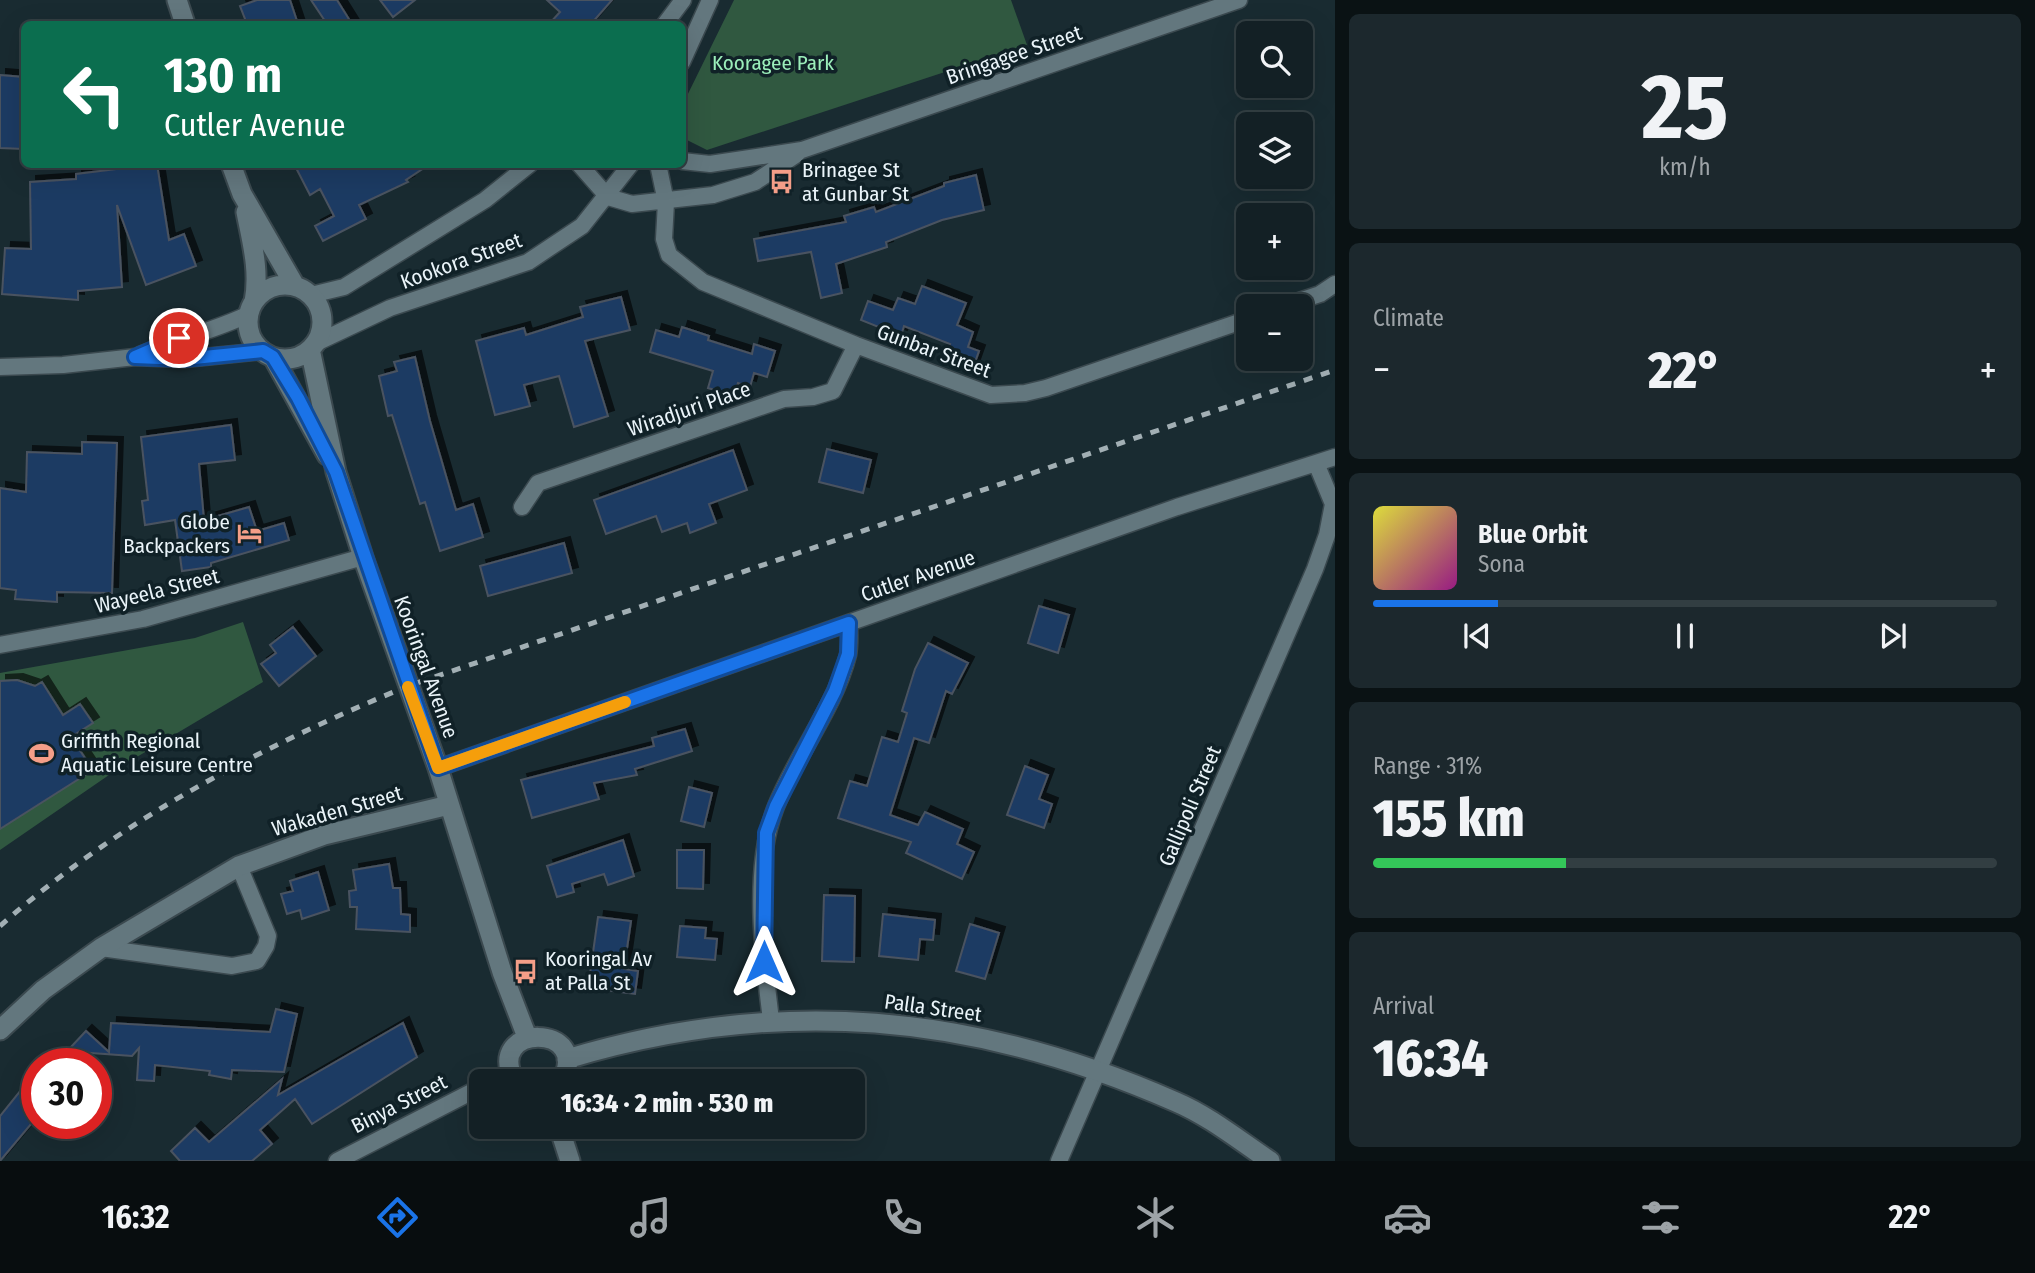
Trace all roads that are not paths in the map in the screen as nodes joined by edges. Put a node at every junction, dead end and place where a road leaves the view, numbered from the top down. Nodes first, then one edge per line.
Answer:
1 (177, 0) edge
2 (683, 0) edge
3 (710, 0) edge
4 (1240, 0) edge
5 (184, 21) edge
6 (667, 21) edge
7 (686, 53) edge
8 (802, 150) junction
9 (686, 161) edge
10 (232, 168) edge
11 (525, 168) edge
12 (583, 168) edge
13 (628, 168) edge
14 (659, 168) edge
15 (242, 194) junction
16 (608, 197) junction
17 (666, 202) junction
18 (1335, 284) edge
19 (303, 290) junction
20 (1313, 296) edge
21 (252, 308) junction
22 (1236, 322) edge
23 (856, 345) junction
24 (313, 346) junction
25 (268, 354) junction
26 (135, 357) junction
27 (0, 367) edge
28 (1335, 457) edge
29 (1316, 463) junction
30 (336, 472) junction
31 (522, 507) dead end
32 (363, 557) junction
33 (849, 623) junction
34 (0, 645) edge
35 (438, 768) junction
36 (449, 805) junction
37 (239, 866) junction
38 (101, 948) junction
39 (771, 1020) junction
40 (0, 1030) edge
41 (527, 1037) junction
42 (567, 1059) junction
43 (508, 1069) edge
44 (564, 1069) edge
45 (1097, 1073) junction
46 (469, 1093) edge
47 (563, 1139) edge
48 (337, 1161) edge
49 (570, 1161) edge
50 (1059, 1161) edge
51 (1270, 1161) edge

1 - 5 street
2 - 6 street
3 - 7 street
4 - 8 street, Bringagee Street
8 - 9 street, Bringagee Street
8 - 17 street, Bringagee Street
10 - 15 street
11 - 19 street, Kookora Street
12 - 16 street
13 - 16 street, Kookora Street
14 - 17 street
15 - 19 street
15 - 21 street
16 - 17 street, Bringagee Street
16 - 24 street, Kookora Street
17 - 23 street, Gunbar Street
18 - 20 street
19 - 21 street
19 - 24 street
21 - 25 street
21 - 26 street
22 - 23 street, Gunbar Street
23 - 31 street, Wiradjuri Place
24 - 25 street
24 - 30 street, Kooringal Avenue
25 - 26 street
25 - 30 street, Kooringal Avenue
26 - 27 street
28 - 29 street, Cutler Avenue
29 - 33 street, Cutler Avenue
29 - 45 street, Gallipoli Street
30 - 32 street, Kooringal Avenue
32 - 34 street, Wayeela Street
32 - 35 street, Kooringal Avenue
33 - 35 street, Cutler Avenue
33 - 39 street
35 - 36 street, Kooringal Avenue
36 - 37 street, Wakaden Street
36 - 41 street, Kooringal Avenue
37 - 38 street, Wakaden Street
37 - 38 street
38 - 40 street, Wakaden Street
39 - 42 street, Palla Street
39 - 45 street, Palla Street
41 - 42 street
41 - 43 street
42 - 44 street
45 - 50 street, Gallipoli Street
45 - 51 street, Palla Street
46 - 48 street, Binya Street
47 - 49 street

